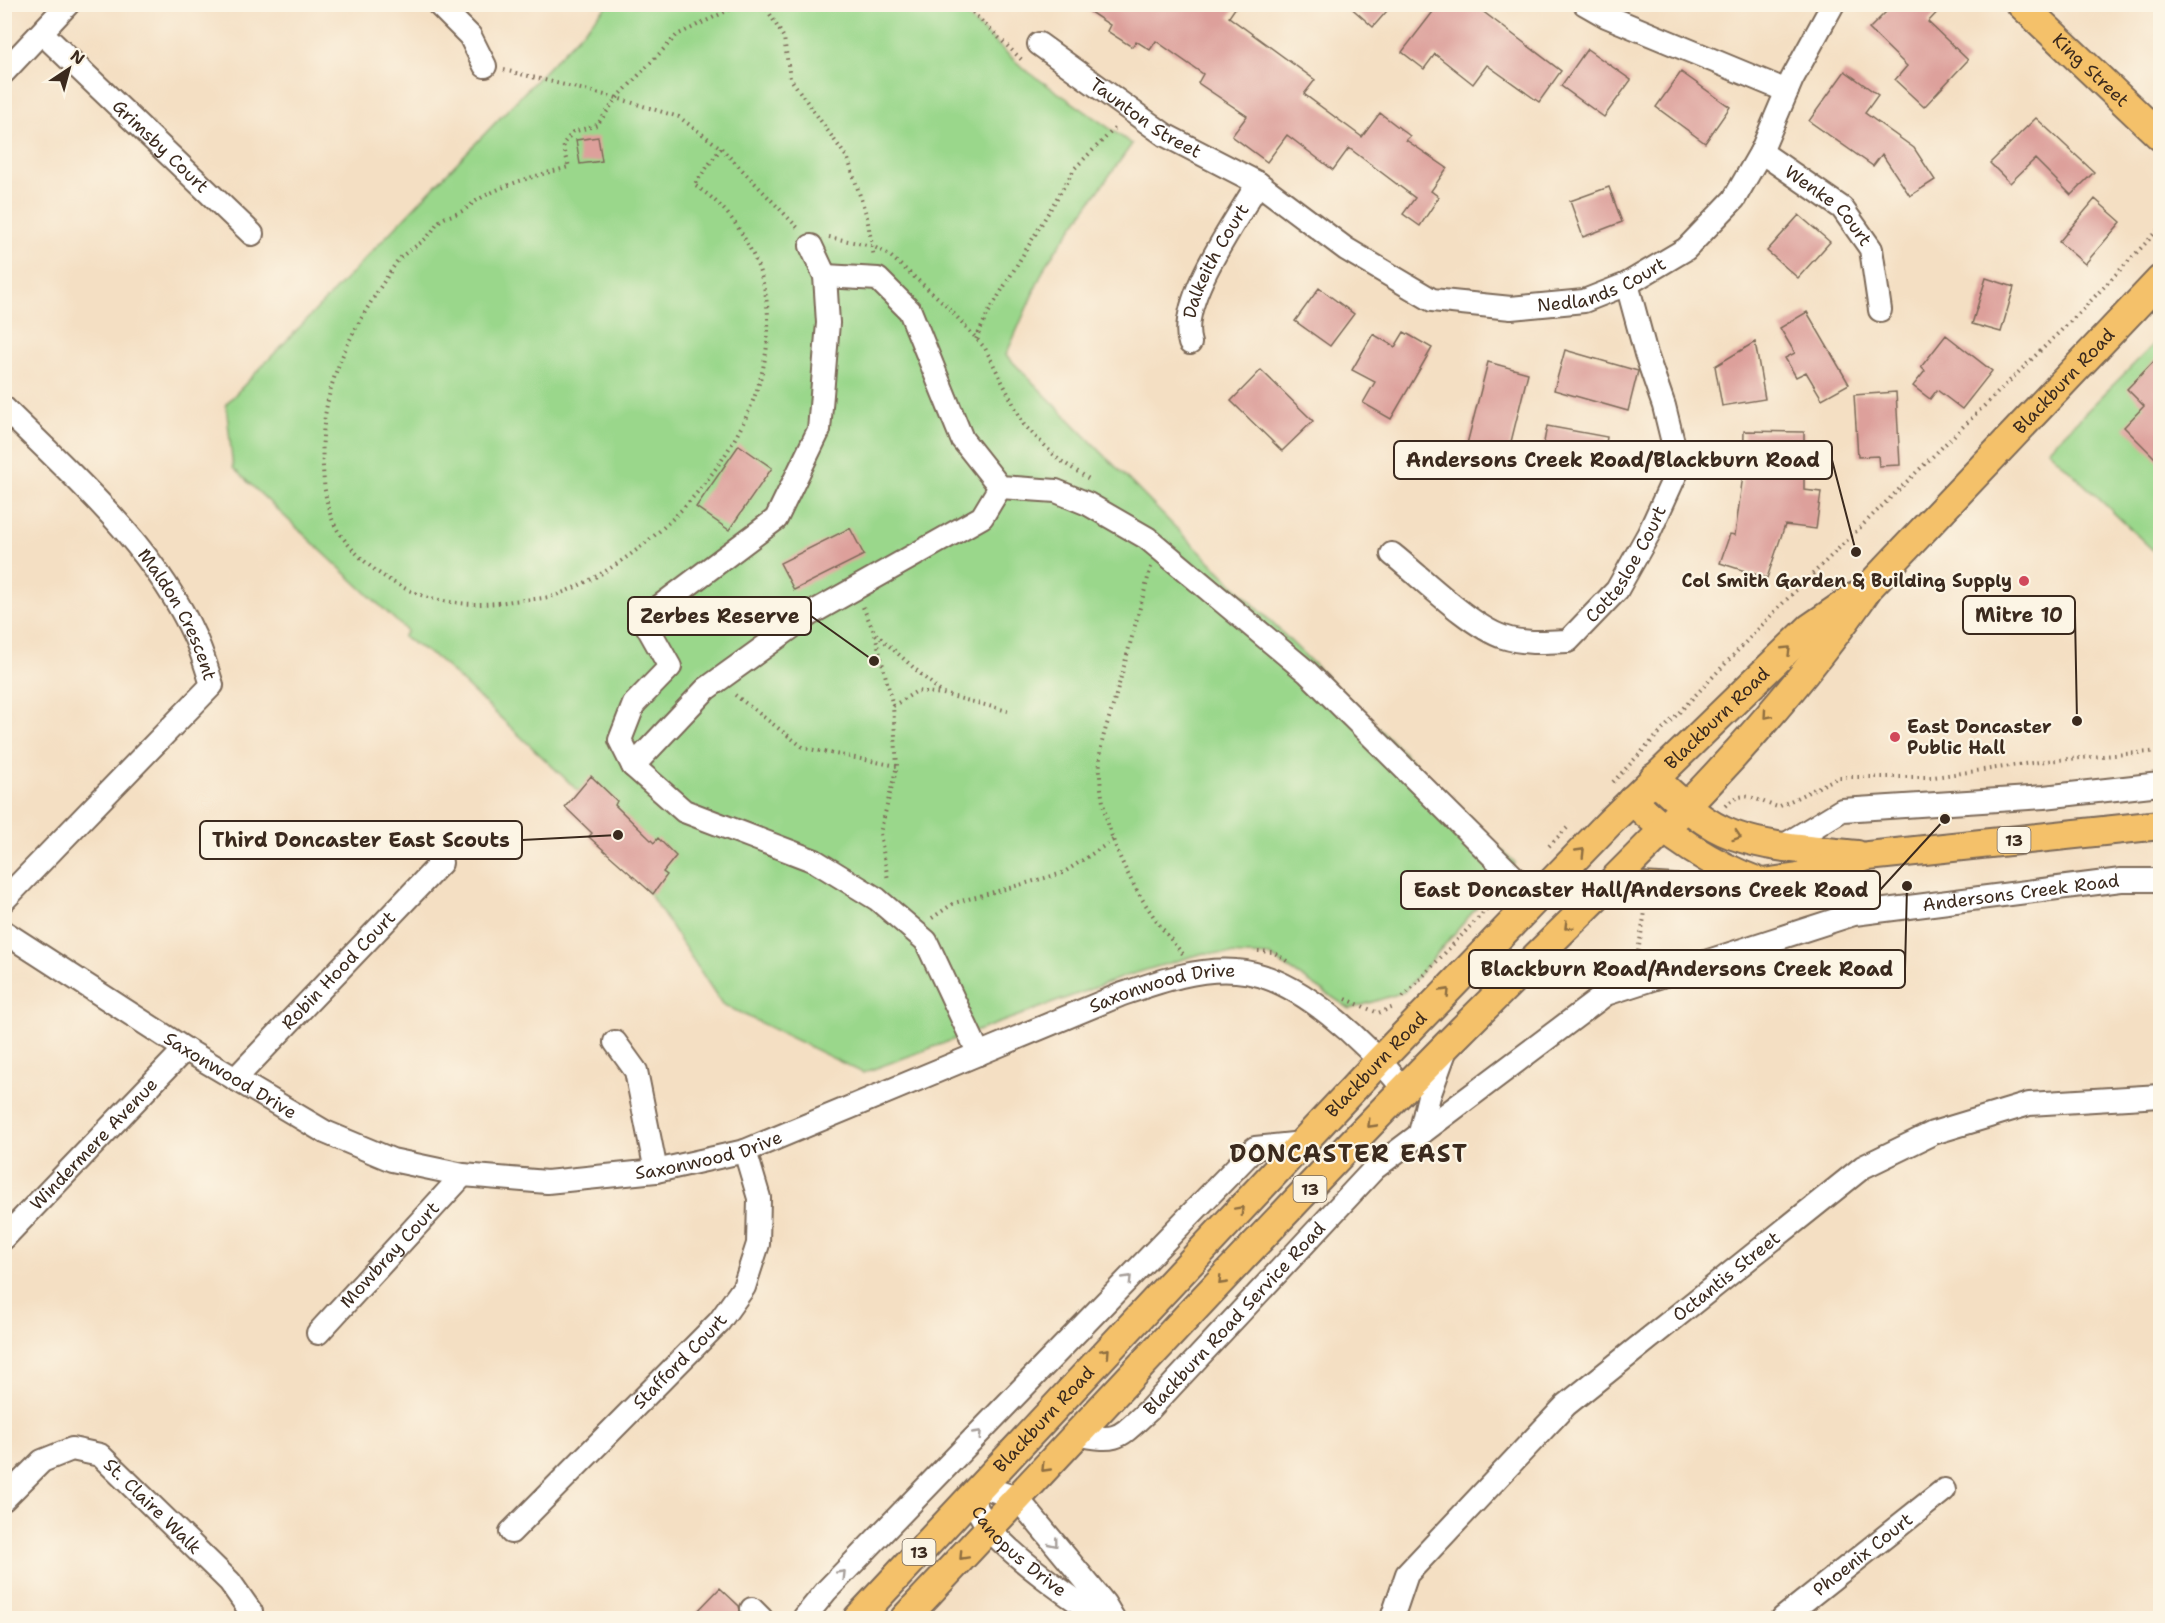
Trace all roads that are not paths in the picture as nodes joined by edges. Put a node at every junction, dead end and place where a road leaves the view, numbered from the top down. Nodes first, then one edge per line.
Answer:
1 (68, 4) edge
2 (438, 4) edge
3 (1585, 4) edge
4 (1833, 4) edge
5 (2021, 4) edge
6 (42, 33) junction
7 (1039, 44) dead end
8 (485, 66) road end
9 (4, 72) edge
10 (1787, 91) junction
11 (2160, 136) edge
12 (1761, 152) junction
13 (1258, 183) junction
14 (252, 234) dead end
15 (811, 246) road end
16 (825, 276) junction
17 (2160, 280) edge
18 (1627, 284) junction
19 (1880, 310) dead end
20 (1190, 343) dead end
21 (4, 408) edge
22 (1000, 487) junction
23 (1392, 554) dead end
24 (1869, 587) junction
25 (633, 766) junction
26 (1654, 778) junction
27 (2160, 784) edge
28 (1632, 800) junction
29 (1687, 808) junction
30 (2160, 825) edge
31 (1663, 831) junction
32 (1783, 846) junction
33 (1868, 856) junction
34 (441, 863) dead end
35 (2160, 880) edge
36 (1759, 882) junction
37 (1609, 885) junction
38 (1536, 899) junction
39 (4, 900) edge
40 (4, 932) edge
41 (1606, 994) joint
42 (615, 1042) dead end
43 (1448, 1045) junction
44 (185, 1049) junction
45 (980, 1054) junction
46 (1380, 1060) junction
47 (235, 1078) junction
48 (1404, 1089) junction
49 (2160, 1096) edge
50 (1420, 1133) junction
51 (1303, 1143) junction
52 (745, 1151) junction
53 (656, 1171) junction
54 (463, 1175) junction
55 (4, 1238) edge
56 (318, 1333) dead end
57 (1077, 1434) junction
58 (1944, 1490) dead end
59 (975, 1492) junction
60 (1017, 1497) junction
61 (4, 1499) edge
62 (989, 1528) junction
63 (511, 1533) dead end
64 (910, 1616) edge
65 (248, 1618) edge
66 (804, 1618) edge
67 (858, 1618) edge
68 (1104, 1618) edge
69 (1113, 1618) edge
70 (1392, 1618) edge
71 (1783, 1618) edge

1 - 6 street
2 - 8 street
3 - 10 street
4 - 10 street, Nedlands Court
5 - 11 main road, King Street
6 - 9 street
6 - 14 street, Grimsby Court
7 - 13 street, Taunton Street
10 - 12 street, Nedlands Court
12 - 18 street, Nedlands Court
12 - 19 street, Wenke Court
13 - 18 street, Nedlands Court
13 - 20 street, Dalkeith Court
15 - 16 street
16 - 22 street
16 - 25 street
17 - 24 main road, Blackburn Road
18 - 23 street, Cottesloe Court
21 - 39 street, Maldon Crescent
22 - 25 street
22 - 38 street
26 -> 24 main road, Blackburn Road
24 -> 29 main road, Blackburn Road
25 - 45 street
26 - 28 main road, Blackburn Road
26 - 29 main road, 13
27 - 32 street
28 - 31 main road
38 -> 28 main road, Blackburn Road / 13
29 - 31 main road, Blackburn Road
29 -> 32 main road, 13
30 - 33 main road, 13
31 - 36 main road
31 - 37 main road, Blackburn Road
32 - 33 main road, 13
33 - 36 main road, 13
34 - 47 street, Robin Hood Court
35 - 41 street, Andersons Creek Road
36 - 37 main road, 13
37 -> 43 main road, Blackburn Road / 13
46 -> 38 main road, Blackburn Road / 13
40 - 44 street, Saxonwood Drive
41 - 50 street, Blackburn Road Service Road
42 - 53 street
43 - 48 main road, Blackburn Road / 13
43 - 50 street
44 - 47 street, Saxonwood Drive
44 - 55 street, Windermere Avenue
45 - 46 street, Saxonwood Drive
45 - 52 street, Saxonwood Drive
46 - 48 street, Saxonwood Drive
46 - 51 main road, Blackburn Road / 13
47 - 54 street, Saxonwood Drive
48 -> 57 main road, Blackburn Road / 13
49 - 70 street, Octantis Street
50 - 57 street, Blackburn Road Service Road
59 -> 51 main road, Blackburn Road / 13
66 -> 51 street
52 - 53 street, Saxonwood Drive
52 - 63 street, Stafford Court
53 - 54 street, Saxonwood Drive
54 - 56 street, Mowbray Court
57 -> 60 main road, Blackburn Road / 13
58 - 71 street, Phoenix Court
59 - 60 street, Canopus Drive
59 - 62 street, Canopus Drive
59 - 67 main road, Blackburn Road / 13
60 - 62 main road, Blackburn Road / 13
60 -> 69 street, Canopus Drive
61 - 65 street, St. Claire Walk
62 -> 64 main road, Blackburn Road / 13
62 - 68 street, Canopus Drive

